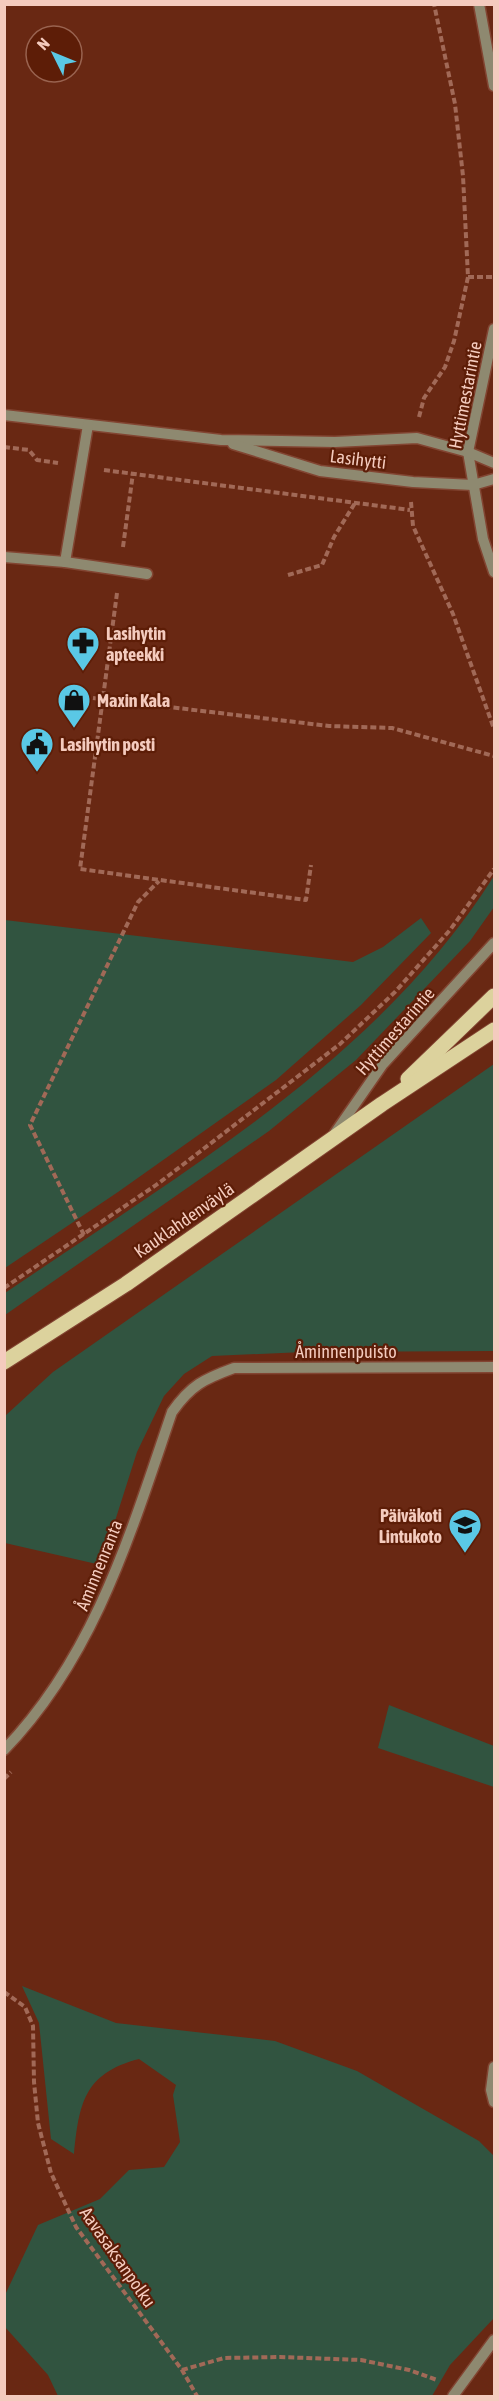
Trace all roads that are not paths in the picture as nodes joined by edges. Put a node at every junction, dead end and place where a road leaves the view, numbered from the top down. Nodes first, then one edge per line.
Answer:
1 (479, 4) edge
2 (495, 86) edge
3 (495, 329) edge
4 (4, 415) edge
5 (88, 425) junction
6 (221, 440) junction
7 (468, 452) junction
8 (495, 464) edge
9 (495, 479) edge
10 (473, 485) junction
11 (4, 557) edge
12 (65, 562) junction
13 (495, 572) edge
14 (147, 574) dead end
15 (495, 943) edge
16 (495, 996) edge
17 (495, 1030) edge
18 (382, 1104) junction
19 (326, 1146) junction
20 (4, 1362) edge
21 (495, 1367) edge
22 (200, 1381) joint
23 (4, 1750) edge
24 (495, 2067) edge
25 (495, 2102) edge
26 (495, 2340) edge
27 (455, 2392) edge

1 - 2 street
3 - 7 street, Hyttimestarintie
4 - 5 street, Lasihytti
5 - 6 street, Lasihytti
5 - 12 street
6 - 7 street, Lasihytti
6 - 10 street, Lasihytti
7 - 8 street, Lasihytti
7 - 10 street, Hyttimestarintie
9 - 10 street, Lasihytti
10 - 13 street, Hyttimestarintie
11 - 12 street
12 - 14 street
15 - 19 street, Hyttimestarintie
16 - 18 main road, Kauklahdenväylä
17 - 18 main road, Kauklahdenväylä
18 - 19 main road, Kauklahdenväylä
19 - 20 main road, Kauklahdenväylä
21 - 22 street, Åminnenpuisto
22 - 23 street, Åminnenranta
24 - 25 street
26 - 27 street

